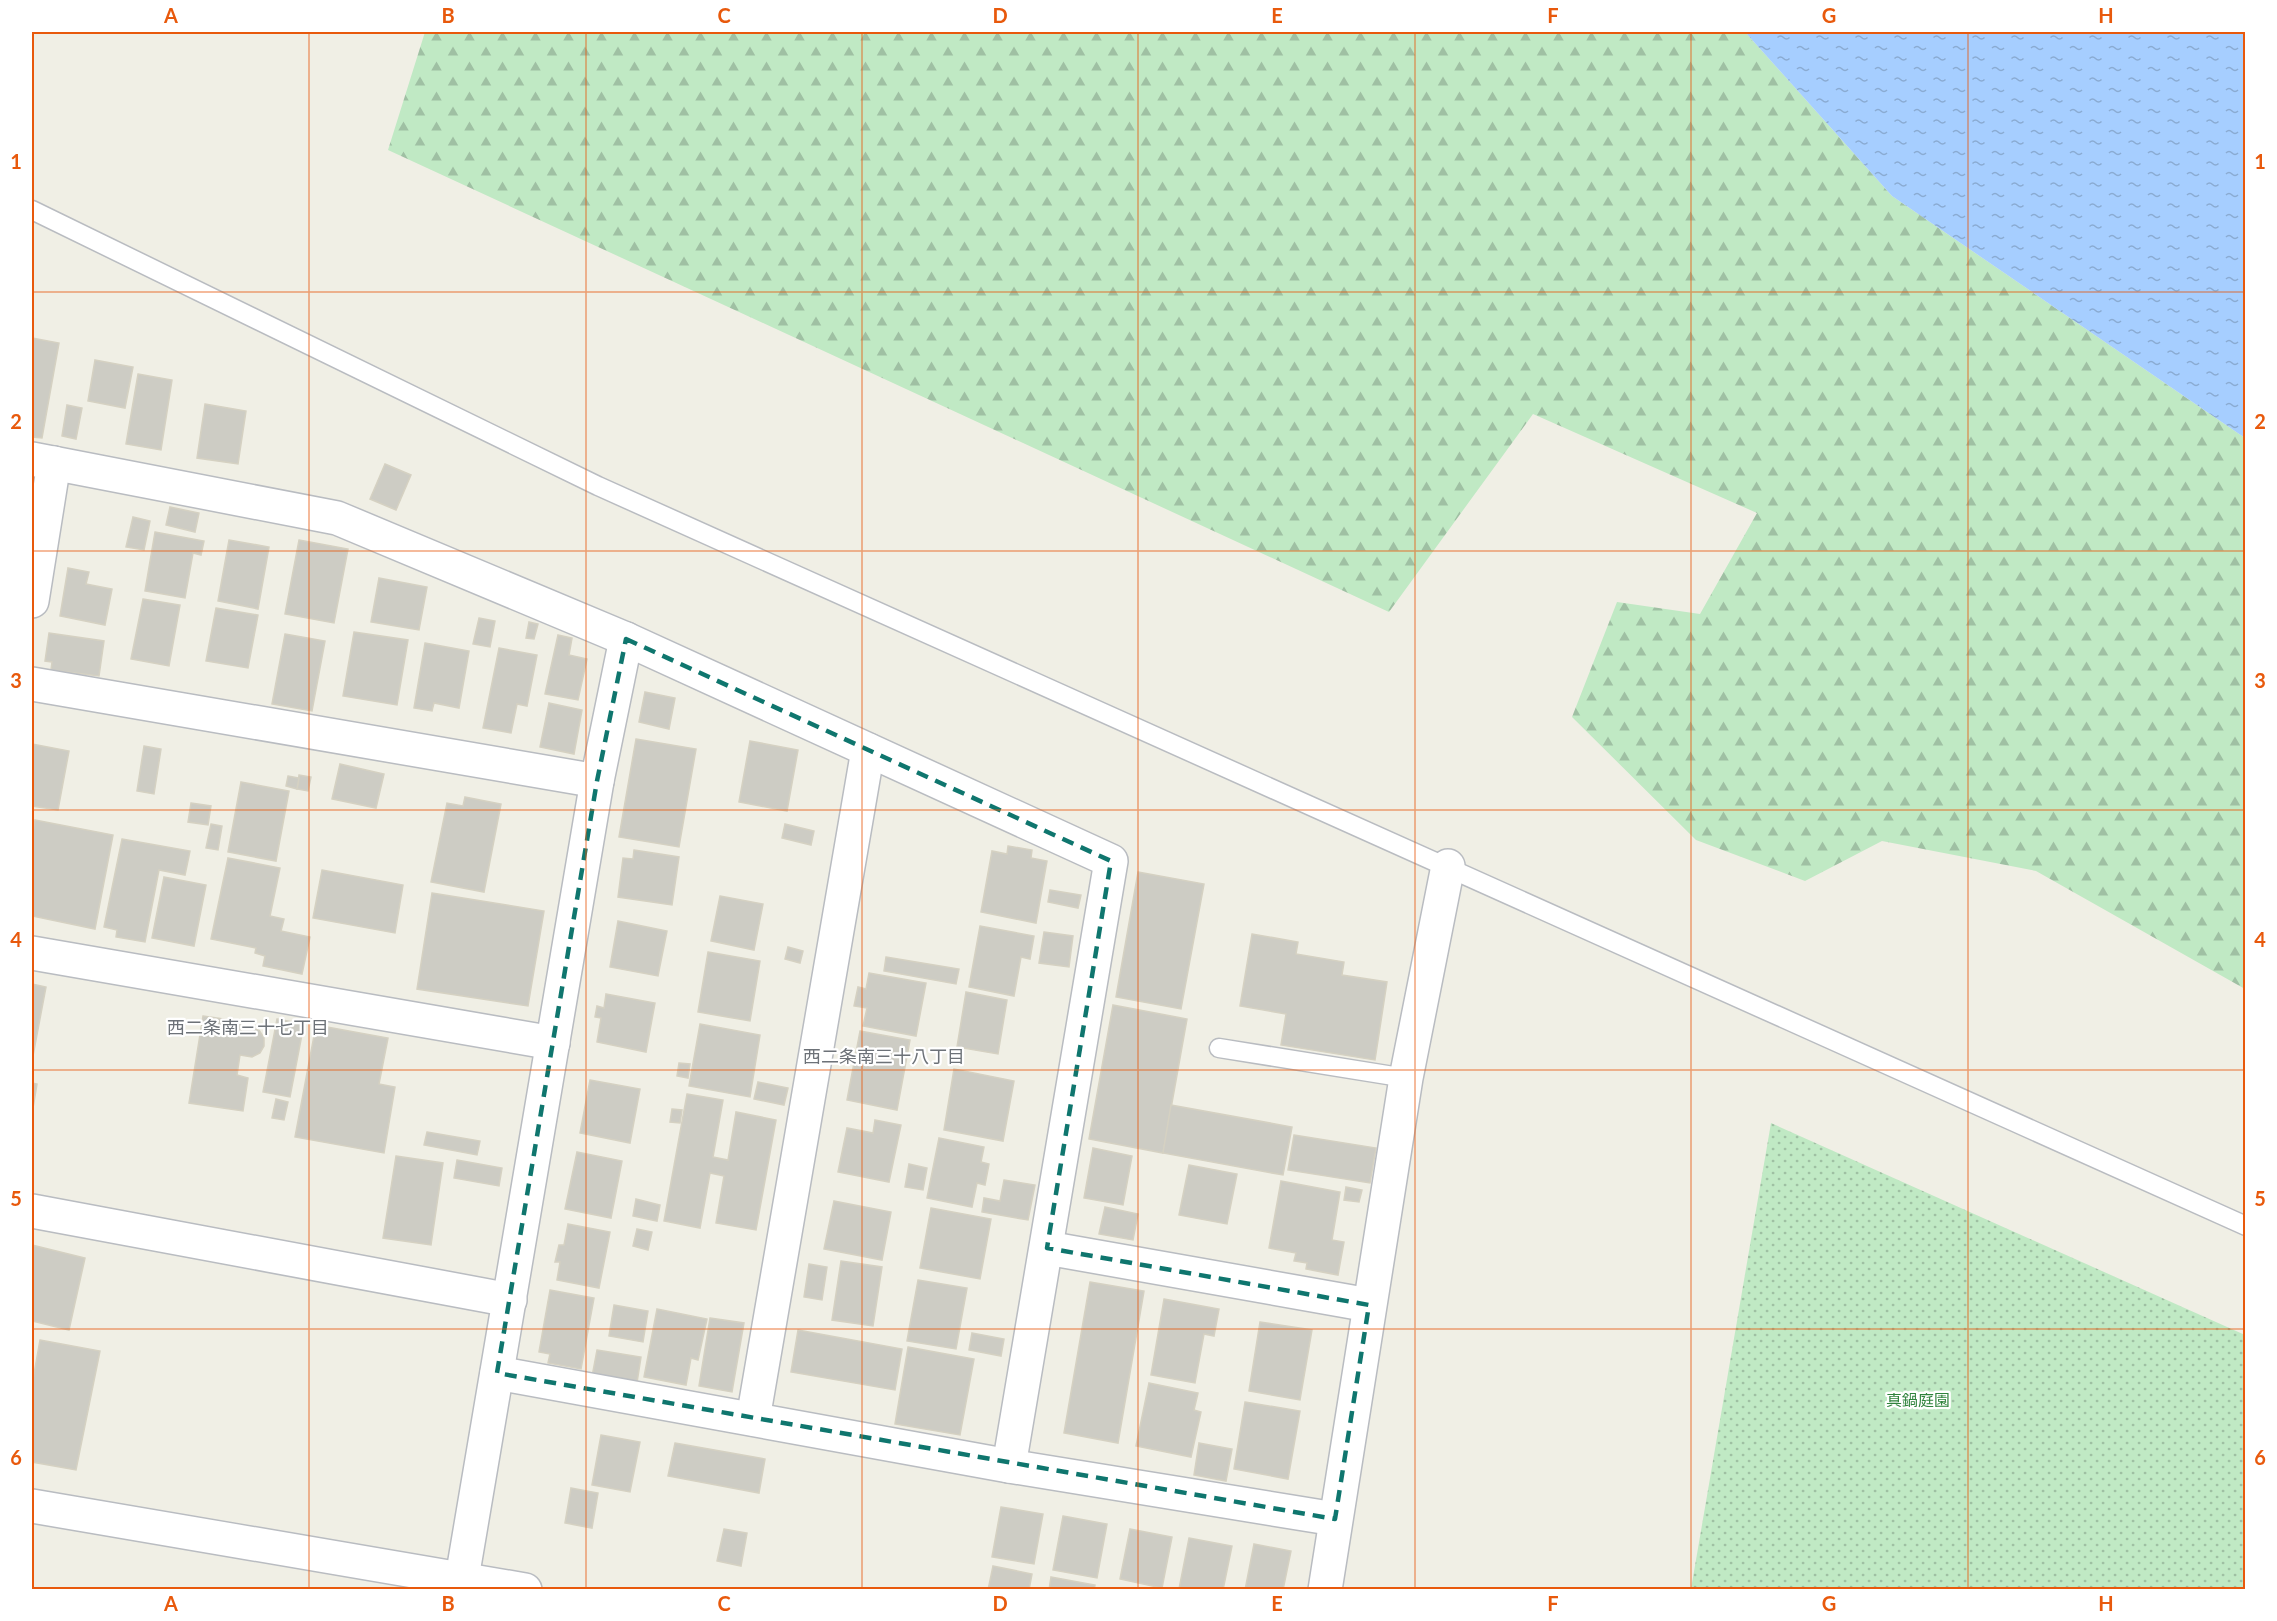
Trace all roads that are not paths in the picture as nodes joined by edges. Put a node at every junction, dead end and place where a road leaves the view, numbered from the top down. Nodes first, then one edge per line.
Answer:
1 (32, 210) edge
2 (43, 461) edge
3 (32, 601) edge
4 (626, 639) junction
5 (32, 684) edge
6 (868, 750) junction
7 (597, 781) junction
8 (1448, 866) junction
9 (32, 953) edge
10 (553, 1044) junction
11 (1219, 1048) dead end
12 (1406, 1078) junction
13 (32, 1211) edge
14 (2246, 1226) edge
15 (1047, 1248) junction
16 (510, 1300) junction
17 (1369, 1305) junction
18 (496, 1373) junction
19 (753, 1419) junction
20 (1009, 1466) junction
21 (32, 1506) edge
22 (1335, 1519) junction
23 (461, 1584) edge
24 (525, 1590) edge
25 (1325, 1590) edge

1 - 8 lane
2 - 3 street
2 - 4 street
4 - 6 street
4 - 7 street
5 - 7 street
6 - 15 street
6 - 19 street
7 - 10 street
8 - 12 street
8 - 14 lane
9 - 10 street
10 - 16 street
11 - 12 lane
12 - 17 street
13 - 16 street
15 - 17 street
15 - 20 street
16 - 18 street
17 - 22 street
18 - 19 street
18 - 23 street
19 - 20 street
20 - 22 street
21 - 23 street
22 - 25 street
23 - 24 street

